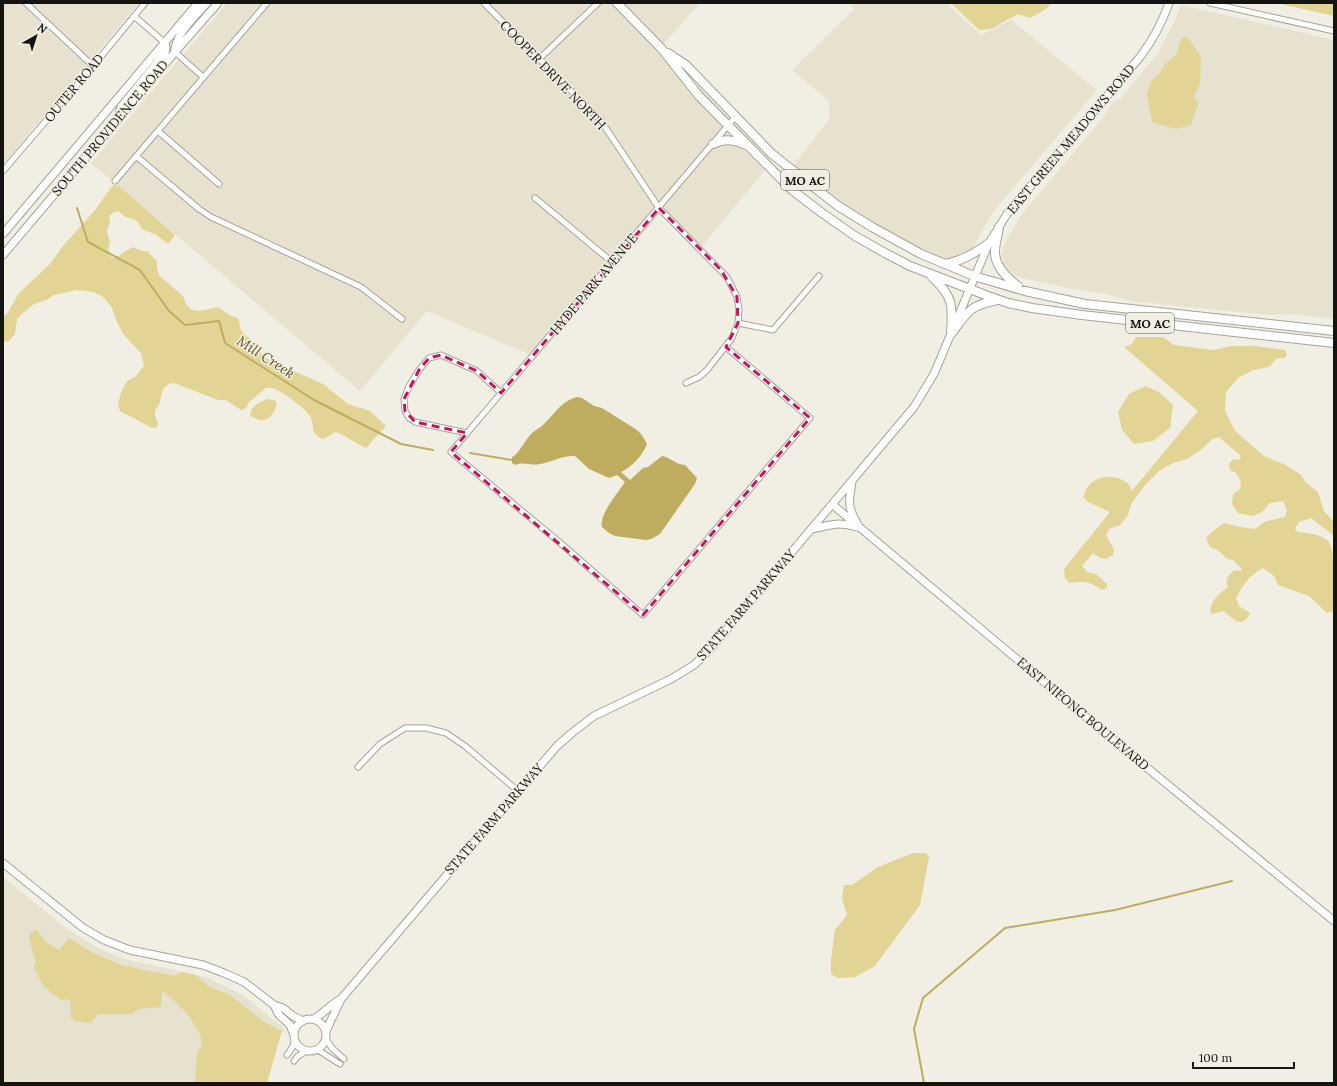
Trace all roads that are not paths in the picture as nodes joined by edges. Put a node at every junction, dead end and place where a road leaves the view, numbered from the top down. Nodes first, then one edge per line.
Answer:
1 (26, 3) edge
2 (145, 3) edge
3 (198, 3) edge
4 (206, 3) edge
5 (218, 3) edge
6 (267, 3) edge
7 (484, 3) edge
8 (598, 3) edge
9 (618, 3) edge
10 (1169, 3) edge
11 (1210, 3) edge
12 (134, 16) junction
13 (1334, 31) edge
14 (164, 43) junction
15 (661, 48) junction
16 (175, 52) junction
17 (539, 59) junction
18 (93, 66) junction
19 (203, 77) junction
20 (736, 116) junction
21 (117, 120) junction
22 (729, 125) junction
23 (158, 131) junction
24 (713, 144) junction
25 (748, 145) junction
26 (136, 156) junction
27 (3, 171) edge
28 (115, 181) dead end
29 (219, 184) dead end
30 (535, 198) dead end
31 (659, 208) junction
32 (999, 227) junction
33 (3, 234) edge
34 (989, 243) junction
35 (3, 255) edge
36 (612, 262) junction
37 (945, 264) junction
38 (929, 274) junction
39 (819, 276) dead end
40 (974, 276) junction
41 (969, 289) junction
42 (1025, 291) junction
43 (998, 300) junction
44 (402, 319) dead end
45 (738, 323) junction
46 (1334, 330) edge
47 (951, 333) junction
48 (1334, 343) edge
49 (726, 347) junction
50 (686, 383) dead end
51 (501, 393) junction
52 (468, 433) junction
53 (852, 482) junction
54 (833, 505) junction
55 (860, 528) junction
56 (813, 529) junction
57 (358, 767) dead end
58 (518, 791) junction
59 (3, 863) edge
60 (1334, 921) edge
61 (341, 999) junction
62 (274, 1005) junction
63 (314, 1019) junction
64 (303, 1020) junction
65 (326, 1031) junction
66 (295, 1038) junction
67 (326, 1039) junction
68 (318, 1050) junction
69 (307, 1051) junction
70 (288, 1055) dead end
71 (344, 1059) dead end
72 (294, 1060) dead end
73 (340, 1064) dead end

1 - 18 street
2 - 12 street, OUTER ROAD
3 - 14 street, SOUTH PROVIDENCE ROAD
4 - 16 street
5 - 16 street, SOUTH PROVIDENCE ROAD
6 - 19 street
7 - 17 street, COOPER DRIVE NORTH
8 - 17 street
9 - 15 main road, MO AC
10 - 32 street, EAST GREEN MEADOWS ROAD
11 - 13 street
12 - 14 street
12 - 18 street, OUTER ROAD
14 - 21 street
14 - 33 street, SOUTH PROVIDENCE ROAD
15 - 20 main road, MO AC
15 - 22 main road, MO AC
16 - 19 street
16 - 21 street, SOUTH PROVIDENCE ROAD
17 - 31 street, COOPER DRIVE NORTH
18 - 27 street, OUTER ROAD
19 - 23 street
20 - 22 street, HYDE PARK AVENUE
20 - 37 main road, MO AC
21 - 35 street, SOUTH PROVIDENCE ROAD
22 - 24 street, HYDE PARK AVENUE
22 - 25 main road, MO AC
23 - 26 street
23 - 29 street
24 - 25 main road
24 - 31 street, HYDE PARK AVENUE
25 - 38 main road, MO AC
26 - 28 street
26 - 44 street
30 - 36 street
31 - 36 street, HYDE PARK AVENUE
31 - 45 street, COOPER DRIVE NORTH
32 - 34 street, EAST GREEN MEADOWS ROAD
32 - 42 main road
34 - 37 main road
34 - 40 street, EAST GREEN MEADOWS ROAD
36 - 51 street, HYDE PARK AVENUE
37 - 40 main road, MO AC
38 - 41 main road, MO AC
38 - 47 main road
39 - 45 street
40 - 41 street, STATE FARM PARKWAY
40 - 42 main road, MO AC
41 - 43 main road, MO AC
41 - 47 street, STATE FARM PARKWAY
42 - 46 main road, MO AC
43 - 47 main road
43 - 48 main road, MO AC
45 - 49 street
47 - 53 street, STATE FARM PARKWAY
49 - 50 street
49 - 52 street, HYDE PARK AVENUE
51 - 52 street, HYDE PARK AVENUE
51 - 52 street
53 - 54 street, STATE FARM PARKWAY
53 - 55 street
54 - 55 street, EAST NIFONG BOULEVARD
54 - 56 street, STATE FARM PARKWAY
55 - 56 street
55 - 60 street, EAST NIFONG BOULEVARD
56 - 58 street, STATE FARM PARKWAY
57 - 58 street
58 - 61 street, STATE FARM PARKWAY
59 - 62 street
61 - 63 street, STATE FARM PARKWAY
61 - 65 street, STATE FARM PARKWAY
62 - 64 street
62 - 66 street
63 - 64 street
63 - 65 street
64 - 66 street
65 - 67 street
66 - 69 street
66 - 70 street
67 - 68 street
67 - 71 street
68 - 69 street
68 - 73 street
69 - 72 street

